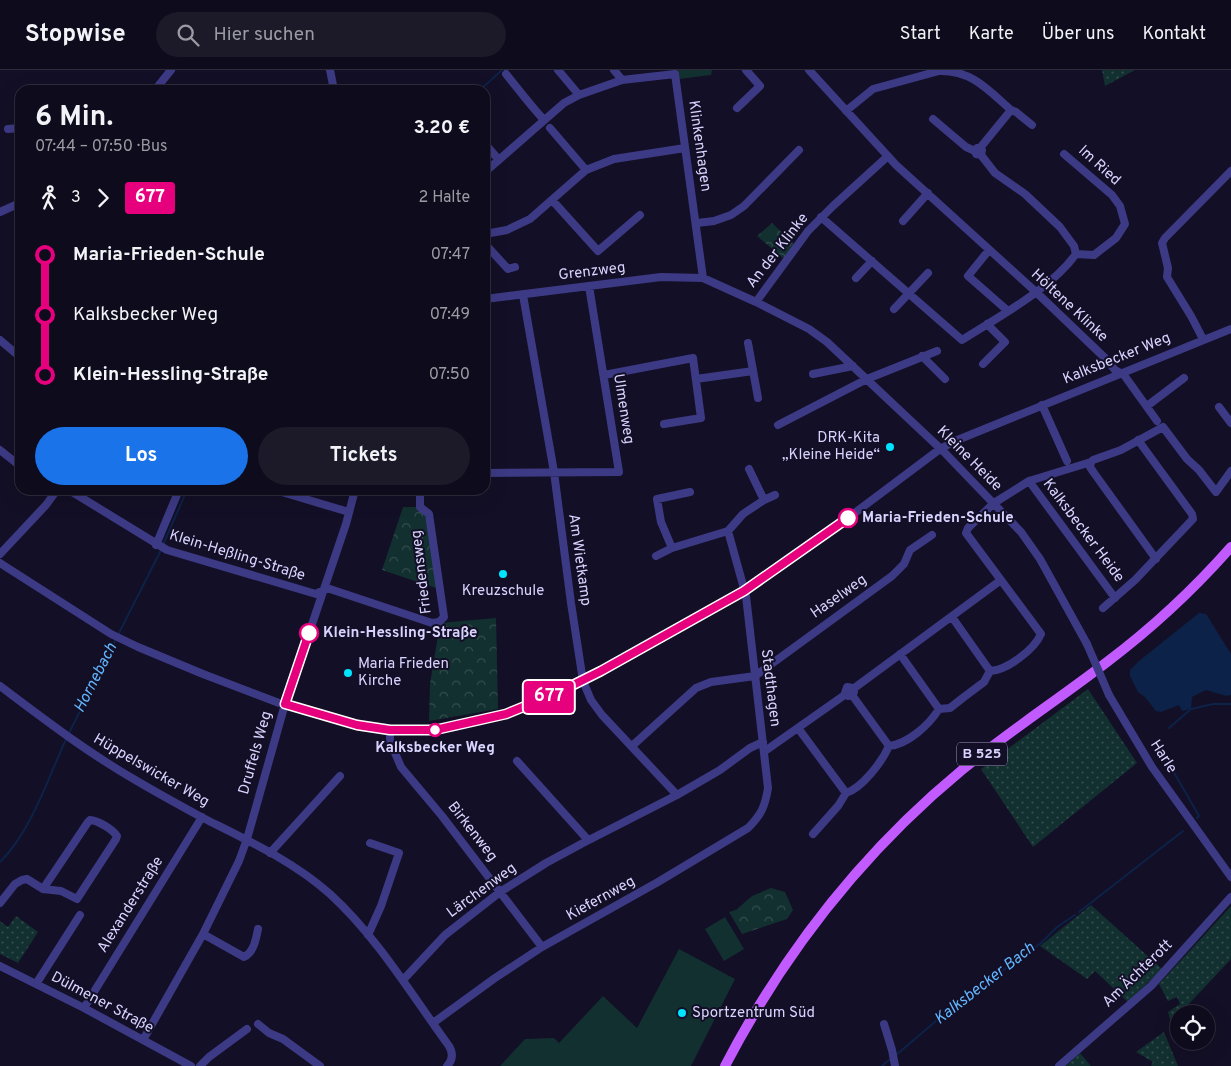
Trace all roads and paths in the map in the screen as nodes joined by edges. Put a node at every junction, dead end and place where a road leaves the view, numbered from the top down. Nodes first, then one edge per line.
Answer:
1 (171, 70) edge
2 (330, 70) edge
3 (558, 70) edge
4 (614, 70) edge
5 (746, 70) edge
6 (809, 70) edge
7 (506, 74) dead end
8 (622, 80) junction
9 (159, 85) edge
10 (333, 85) edge
11 (579, 95) junction
12 (737, 108) dead end
13 (1011, 110) junction
14 (846, 111) junction
15 (933, 119) dead end
16 (544, 120) junction
17 (1032, 125) dead end
18 (15, 128) edge
19 (550, 128) dead end
20 (8, 129) dead end
21 (685, 148) junction
22 (490, 150) edge
23 (799, 150) dead end
24 (979, 151) junction
25 (1064, 154) dead end
26 (888, 156) junction
27 (499, 160) junction
28 (490, 168) edge
29 (586, 170) junction
30 (1231, 171) edge
31 (928, 193) junction
32 (552, 200) junction
33 (15, 205) edge
34 (0, 212) edge
35 (640, 215) dead end
36 (821, 217) junction
37 (903, 221) dead end
38 (697, 223) junction
39 (490, 233) edge
40 (490, 249) edge
41 (989, 250) junction
42 (1076, 254) junction
43 (872, 261) junction
44 (515, 267) dead end
45 (928, 273) dead end
46 (703, 278) junction
47 (856, 278) dead end
48 (589, 286) junction
49 (1036, 292) junction
50 (909, 294) junction
51 (523, 295) junction
52 (490, 298) edge
53 (756, 302) junction
54 (894, 309) dead end
55 (1008, 311) junction
56 (987, 324) junction
57 (1231, 329) edge
58 (1203, 339) junction
59 (0, 340) edge
60 (748, 343) dead end
61 (937, 351) dead end
62 (15, 352) edge
63 (922, 356) junction
64 (983, 364) dead end
65 (853, 366) junction
66 (753, 371) junction
67 (1120, 373) junction
68 (813, 374) dead end
69 (604, 375) junction
70 (1184, 378) dead end
71 (696, 379) junction
72 (867, 379) junction
73 (945, 380) dead end
74 (758, 398) dead end
75 (1042, 405) junction
76 (1147, 406) junction
77 (1219, 407) dead end
78 (1158, 421) dead end
79 (1231, 423) edge
80 (664, 424) dead end
81 (778, 424) dead end
82 (1138, 440) junction
83 (940, 449) junction
84 (0, 450) edge
85 (1067, 461) dead end
86 (15, 462) edge
87 (1092, 462) junction
88 (749, 469) dead end
89 (1231, 471) edge
90 (554, 472) junction
91 (490, 473) edge
92 (1029, 481) junction
93 (690, 492) dead end
94 (52, 495) edge
95 (77, 495) edge
96 (177, 495) edge
97 (292, 495) edge
98 (354, 495) edge
99 (420, 495) edge
100 (775, 495) dead end
101 (764, 500) junction
102 (994, 503) junction
103 (349, 512) junction
104 (728, 531) junction
105 (932, 535) dead end
106 (156, 545) junction
107 (1231, 547) edge
108 (672, 548) junction
109 (0, 554) edge
110 (656, 556) dead end
111 (1156, 558) junction
112 (0, 563) edge
113 (1001, 580) junction
114 (322, 591) junction
115 (744, 591) junction
116 (1115, 598) junction
117 (1103, 608) dead end
118 (952, 617) junction
119 (1087, 644) joint
120 (900, 654) junction
121 (990, 671) junction
122 (755, 676) junction
123 (583, 681) junction
124 (0, 686) edge
125 (850, 693) junction
126 (285, 704) junction
127 (939, 709) junction
128 (798, 728) junction
129 (390, 730) junction
130 (763, 742) junction
131 (632, 746) junction
132 (889, 746) junction
133 (764, 751) junction
134 (516, 761) dead end
135 (340, 776) dead end
136 (768, 788) joint
137 (846, 793) junction
138 (677, 796) junction
139 (202, 817) junction
140 (813, 834) dead end
141 (247, 839) junction
142 (588, 840) junction
143 (370, 843) dead end
144 (270, 852) junction
145 (1231, 877) edge
146 (43, 889) junction
147 (500, 892) junction
148 (1231, 897) edge
149 (0, 903) edge
150 (80, 915) dead end
151 (258, 929) dead end
152 (203, 934) junction
153 (368, 935) junction
154 (542, 947) junction
155 (0, 966) edge
156 (403, 980) junction
157 (36, 984) junction
158 (84, 1008) junction
159 (433, 1023) junction
160 (258, 1024) dead end
161 (884, 1024) dead end
162 (247, 1029) dead end
163 (143, 1040) junction
164 (191, 1066) edge
165 (200, 1066) edge
166 (320, 1066) edge
167 (447, 1066) edge
168 (725, 1066) edge
169 (895, 1066) edge
170 (1059, 1066) edge

1 - 9 street
2 - 10 street
3 - 11 street
4 - 8 street
5 - 12 street
6 - 14 street, Höltene Klinke
7 - 16 street
8 - 11 street
8 - 21 street, Klinkenhagen
11 - 16 street
13 - 14 street
13 - 17 street
13 - 24 street
14 - 26 street, Höltene Klinke
15 - 24 street
16 - 27 street
18 - 20 street
19 - 29 street
21 - 29 street
21 - 38 street, Klinkenhagen
22 - 27 street
23 - 38 street
24 - 42 street
25 - 42 street, Im Ried
26 - 31 street, Höltene Klinke
26 - 36 street, An der Klinke
27 - 28 street
29 - 32 street
30 - 58 street
31 - 37 street
31 - 41 street, Höltene Klinke
32 - 35 street
32 - 39 street
33 - 34 street
36 - 43 street, An der Klinke
36 - 53 street, An der Klinke
38 - 46 street, Klinkenhagen
40 - 44 street
41 - 49 street, Höltene Klinke
41 - 55 street
42 - 49 street
43 - 47 street
43 - 50 street, An der Klinke
45 - 50 street
46 - 48 street, Grenzweg
46 - 53 street, Kleine Heide
48 - 51 street, Grenzweg
48 - 69 street, Ulmenweg
49 - 55 street, An der Klinke
49 - 67 street, Höltene Klinke
50 - 54 street
50 - 56 street, An der Klinke
51 - 52 street, Grenzweg
51 - 90 street, Am Wietkamp
53 - 65 street, Kleine Heide
55 - 56 street, An der Klinke
56 - 64 street
57 - 58 street, Kalksbecker Weg
58 - 67 street, Kalksbecker Weg
59 - 62 street
60 - 66 street
61 - 63 street
63 - 72 street
63 - 73 street
65 - 68 street
65 - 72 street, Kleine Heide
66 - 71 street
66 - 74 street
67 - 75 street, Kalksbecker Weg
67 - 76 street, Höltene Klinke
69 - 71 street
69 - 90 street, Ulmenweg
70 - 76 street
71 - 80 street
72 - 81 street
72 - 83 street, Kleine Heide
75 - 83 street, Kalksbecker Weg
75 - 85 street
76 - 78 street, Höltene Klinke
77 - 79 street
82 - 87 street, Kalksbecker Heide
82 - 89 street, Kalksbecker Heide
82 - 111 street, Kalksbecker Heide
83 - 102 street, Kleine Heide
83 - 115 street, Kalksbecker Weg
84 - 86 street
87 - 92 street, Kalksbecker Heide
87 - 111 street
88 - 101 street
90 - 91 street
90 - 123 street, Am Wietkamp
92 - 102 street, Kalksbecker Heide
92 - 116 street, Kalksbecker Heide
93 - 108 street
94 - 109 street
95 - 106 street, Klein-Heßling-Straße
96 - 106 street
97 - 103 street
98 - 103 street, Druffels Weg
99 - 114 street, Friedensweg
100 - 101 street
101 - 104 street
102 - 113 street, Kalksbecker Heide
102 - 119 street, Kleine Heide
103 - 114 street, Druffels Weg
104 - 108 street
104 - 115 street, Stadthagen
105 - 122 street, Haselweg
106 - 114 street, Klein-Heßling-Straße
107 - 168 main road, B 525
108 - 110 street
111 - 116 street, Kalksbecker Heide
112 - 126 street, Kalksbecker Weg
113 - 118 street
113 - 121 street
114 - 126 street, Druffels Weg
115 - 122 street, Stadthagen
115 - 123 street, Kalksbecker Weg
116 - 117 street, Kalksbecker Heide
118 - 120 street
118 - 121 street
119 - 145 street, Harle, bridge
120 - 125 street
120 - 127 street
121 - 127 street
122 - 130 street, Stadthagen
122 - 131 street
123 - 129 street, Kalksbecker Weg
123 - 131 street, Am Wietkamp
124 - 139 street, Hüppelswicker Weg
125 - 128 street
125 - 132 street
126 - 129 street, Kalksbecker Weg
126 - 141 street, Druffels Weg
127 - 132 street
128 - 133 street
128 - 137 street
129 - 147 street, Birkenweg
130 - 133 street, Stadthagen
130 - 138 street, Lärchenweg
131 - 138 street, Am Wietkamp
132 - 137 street
133 - 136 street, Stadthagen
134 - 142 street
135 - 144 street
136 - 154 street, Kiefernweg
137 - 140 street
138 - 142 street, Lärchenweg
139 - 141 street, Hüppelswicker Weg
139 - 158 street, Alexanderstraße
141 - 144 street, Hüppelswicker Weg
141 - 152 street, Druffels Weg
142 - 147 street, Lärchenweg
143 - 153 street
144 - 153 street, Hüppelswicker Weg
146 - 146 street
146 - 149 street
147 - 154 street, Birkenweg
147 - 156 street, Lärchenweg
148 - 170 street, Am Ächterott
150 - 157 street
151 - 152 street
152 - 163 street, Druffels Weg
153 - 156 street, Hüppelswicker Weg
154 - 159 street, Kiefernweg
155 - 157 street, Dülmener Straße
156 - 159 street, Hüppelswicker Weg
157 - 158 street, Dülmener Straße
158 - 163 street, Dülmener Straße
159 - 167 street, Hüppelswicker Weg
160 - 166 street
161 - 169 street
162 - 165 street
163 - 164 street, Dülmener Straße

